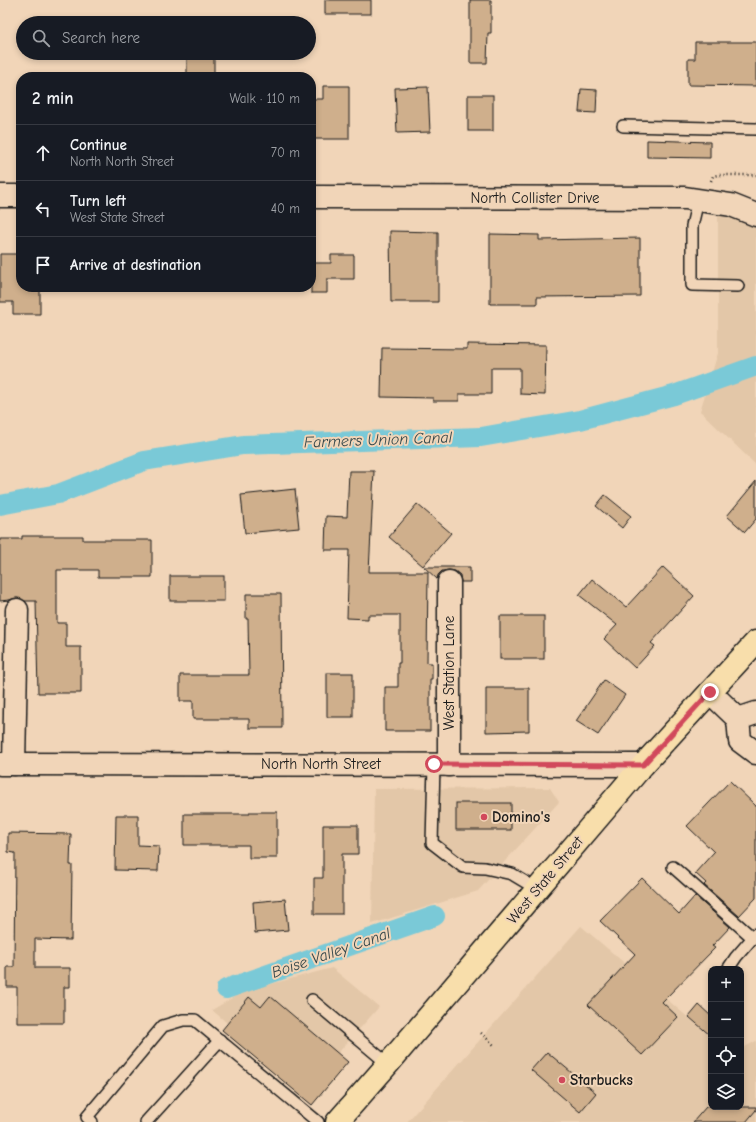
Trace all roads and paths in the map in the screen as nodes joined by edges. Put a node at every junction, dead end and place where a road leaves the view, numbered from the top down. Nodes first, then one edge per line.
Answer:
1 (623, 126) dead end
2 (756, 128) edge
3 (756, 175) edge
4 (711, 181) dead end
5 (0, 196) edge
6 (16, 196) edge
7 (316, 197) edge
8 (698, 200) junction
9 (756, 215) edge
10 (738, 286) dead end
11 (449, 582) dead end
12 (17, 610) dead end
13 (756, 642) edge
14 (710, 692) junction
15 (747, 716) edge
16 (756, 753) edge
17 (7, 764) edge
18 (441, 764) junction
19 (643, 765) junction
20 (674, 867) dead end
21 (537, 889) junction
22 (754, 936) edge
23 (730, 966) edge
24 (312, 1000) dead end
25 (481, 1033) dead end
26 (220, 1040) junction
27 (496, 1046) dead end
28 (388, 1064) junction
29 (92, 1122) edge
30 (146, 1122) edge
31 (318, 1122) edge
32 (337, 1122) edge

1 - 2 lane
3 - 4 path
5 - 6 street
7 - 8 street, North Collister Drive
8 - 9 street, North Collister Drive
8 - 10 lane
11 - 18 street, West Station Lane
12 - 17 street
13 - 14 main road, West State Street
14 - 15 street
14 - 19 main road, West State Street
15 - 16 street
17 - 18 street, North North Street
18 - 19 street, North North Street
18 - 21 lane
19 - 21 main road, West State Street
20 - 22 lane
21 - 28 main road, West State Street
22 - 23 lane
24 - 28 lane
25 - 27 path
26 - 29 lane
26 - 30 lane
26 - 31 lane
28 - 32 main road, West State Street

